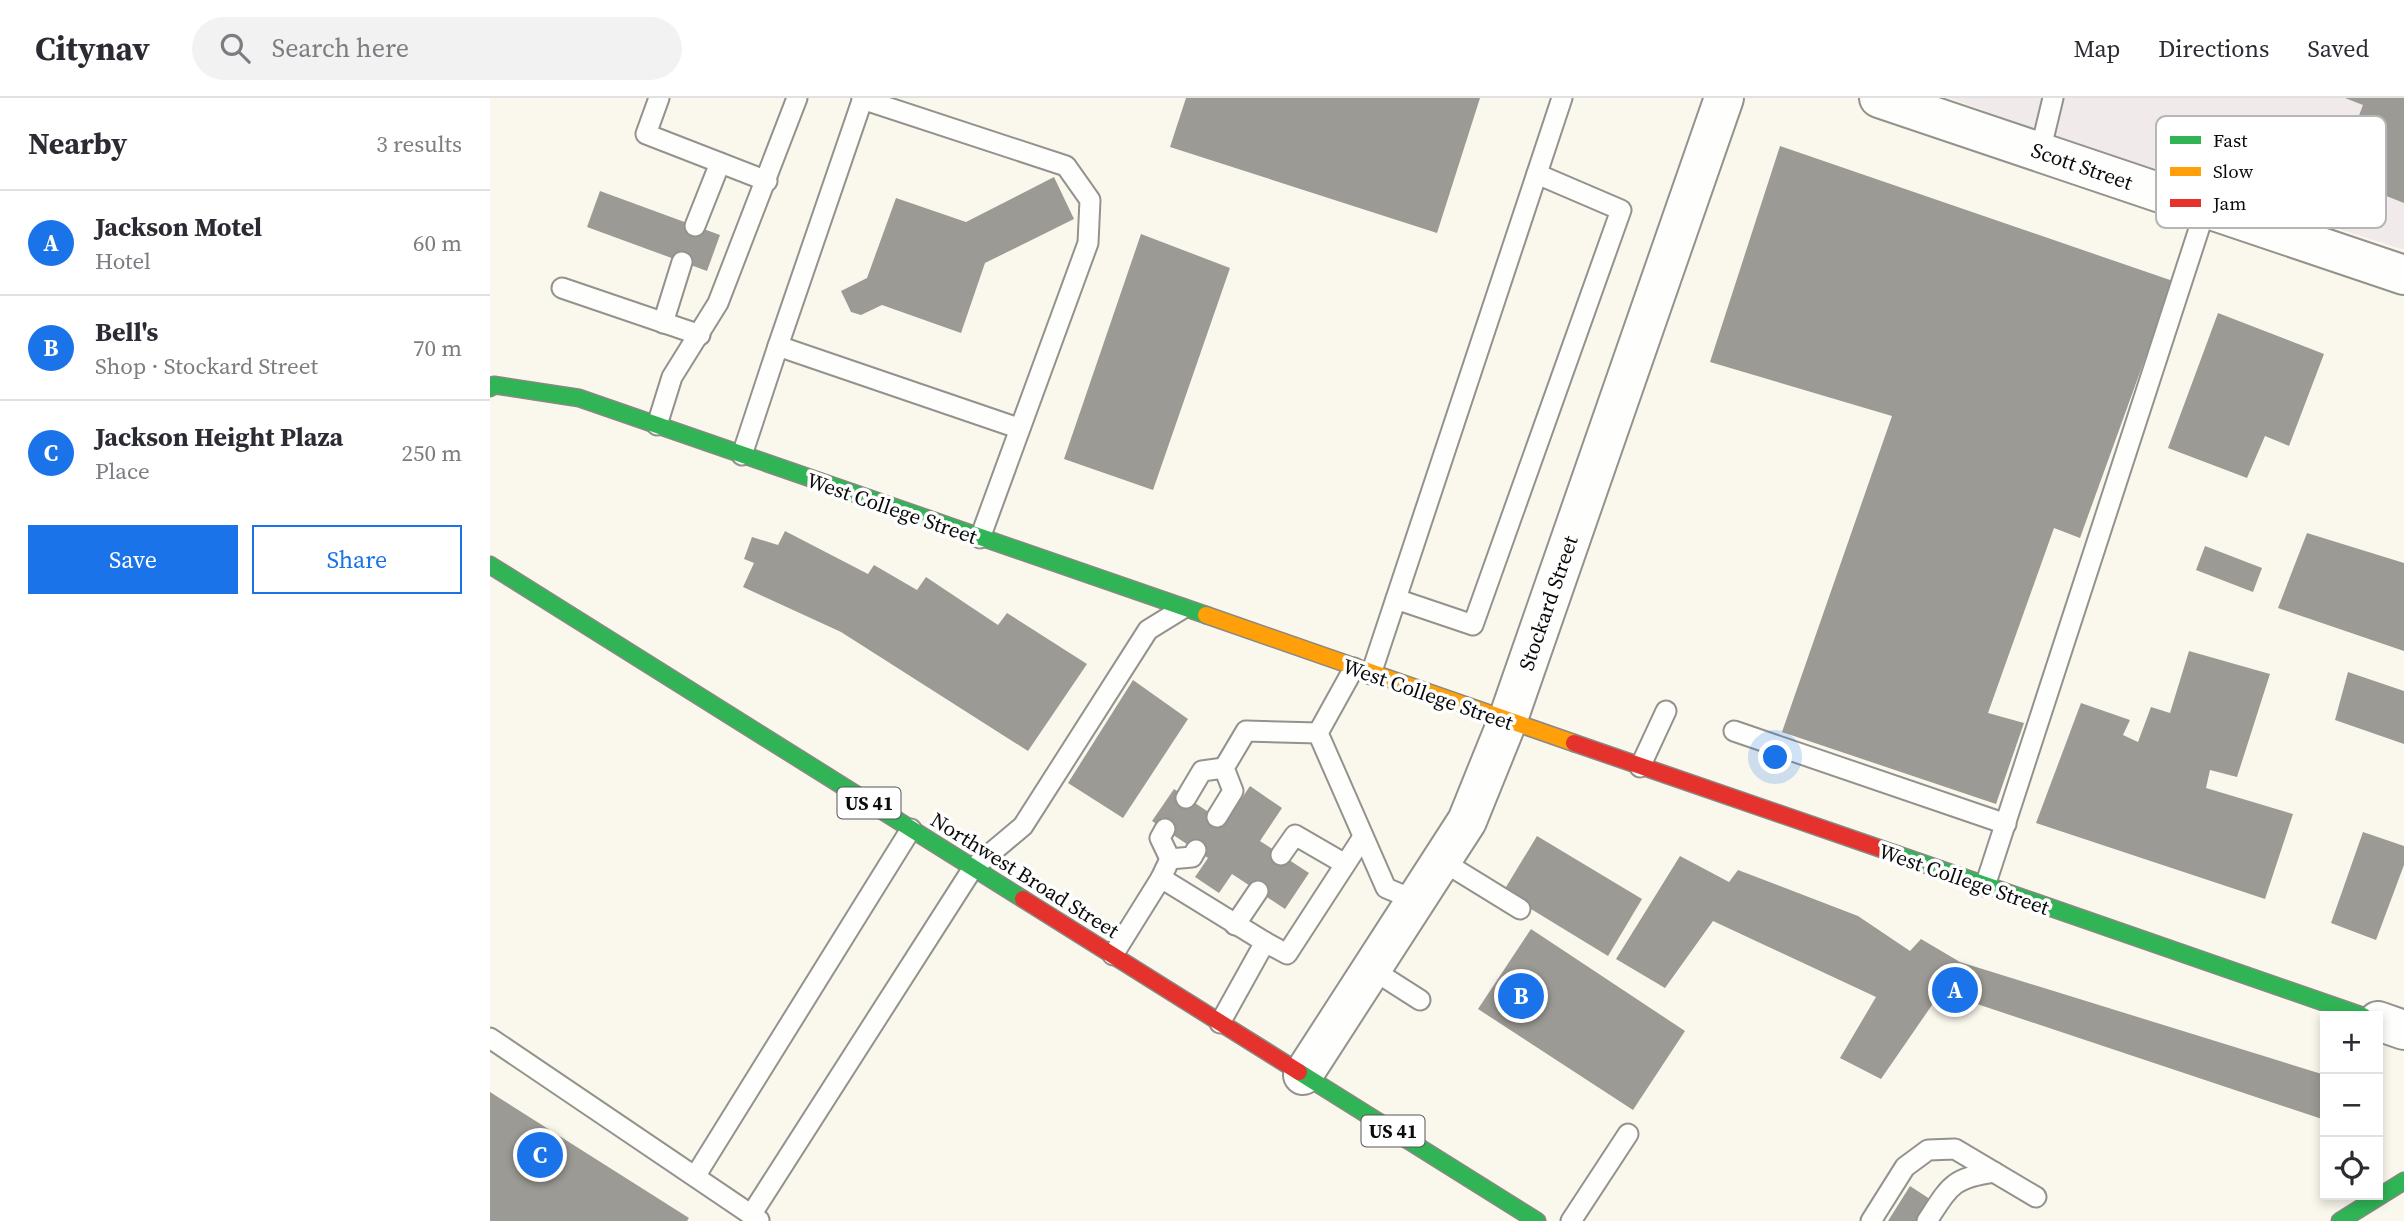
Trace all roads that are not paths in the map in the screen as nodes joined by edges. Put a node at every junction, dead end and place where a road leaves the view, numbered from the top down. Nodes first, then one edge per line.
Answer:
1 (659, 98) edge
2 (797, 98) edge
3 (1562, 98) edge
4 (1724, 98) edge
5 (1879, 98) edge
6 (2053, 98) edge
7 (863, 99) edge
8 (2040, 152) junction
9 (720, 163) junction
10 (1537, 174) junction
11 (767, 181) junction
12 (2156, 191) edge
13 (695, 226) dead end
14 (2201, 228) edge
15 (2267, 228) edge
16 (682, 262) dead end
17 (2404, 275) edge
18 (562, 288) dead end
19 (663, 323) junction
20 (700, 335) junction
21 (778, 346) junction
22 (490, 388) edge
23 (657, 425) junction
24 (1018, 428) junction
25 (742, 455) junction
26 (980, 538) junction
27 (490, 565) edge
28 (1396, 599) junction
29 (1182, 609) junction
30 (1363, 671) junction
31 (1666, 711) dead end
32 (1507, 722) junction
33 (1734, 732) dead end
34 (1318, 733) junction
35 (1640, 767) junction
36 (1224, 768) junction
37 (1186, 798) dead end
38 (1217, 817) dead end
39 (2006, 824) junction
40 (911, 829) junction
41 (1165, 829) dead end
42 (1363, 837) junction
43 (1196, 850) dead end
44 (1281, 855) dead end
45 (1170, 859) junction
46 (1442, 861) junction
47 (1345, 864) junction
48 (974, 868) junction
49 (1161, 878) junction
50 (1985, 886) junction
51 (1258, 891) dead end
52 (1417, 901) junction
53 (1520, 909) dead end
54 (1235, 925) junction
55 (1265, 942) junction
56 (1113, 955) junction
57 (1373, 970) junction
58 (1420, 1000) dead end
59 (2348, 1011) edge
60 (1220, 1023) junction
61 (2383, 1023) edge
62 (2404, 1030) edge
63 (490, 1038) edge
64 (1303, 1076) junction
65 (1628, 1134) dead end
66 (1994, 1172) junction
67 (696, 1175) junction
68 (2404, 1181) edge
69 (2036, 1197) dead end
70 (755, 1218) edge
71 (1537, 1221) edge
72 (1571, 1221) edge
73 (1871, 1221) edge
74 (1927, 1221) edge
75 (2340, 1221) edge

1 - 9 lane
2 - 11 lane
3 - 10 lane
4 - 32 street, Stockard Street
5 - 8 street, Scott Street
6 - 8 lane
7 - 21 lane
7 - 24 lane
8 - 12 street, Scott Street
9 - 11 lane
9 - 13 lane
10 - 28 lane
10 - 28 lane
11 - 20 lane
14 - 39 lane
15 - 17 street, Scott Street
16 - 19 lane
18 - 19 lane
19 - 20 lane
20 - 23 lane
21 - 24 lane
21 - 25 lane
22 - 23 street, West College Street
23 - 25 street, West College Street
24 - 26 lane
25 - 26 street, West College Street
26 - 29 street, West College Street
27 - 40 street, Northwest Broad Street / US 41
28 - 30 lane
29 - 30 street, West College Street
29 - 48 lane
30 - 32 street, West College Street
30 - 34 lane
31 - 35 lane
32 - 35 street, West College Street
32 - 46 street, Stockard Street
33 - 39 lane
34 - 36 lane
34 - 42 lane
35 - 50 street, West College Street
36 - 37 lane
36 - 38 lane
39 - 50 lane
40 - 48 street, Northwest Broad Street / US 41
40 - 67 lane
41 - 45 lane
42 - 47 lane
42 - 52 lane
43 - 45 lane
44 - 47 lane
45 - 49 lane
46 - 52 street, Stockard Street
46 - 53 lane
47 - 55 lane
48 - 56 street, Northwest Broad Street / US 41
48 - 70 lane
49 - 54 lane
49 - 56 lane
50 - 59 street, West College Street
51 - 54 lane
52 - 57 street, Stockard Street
54 - 55 lane
55 - 60 lane
56 - 60 street, Northwest Broad Street / US 41
57 - 58 lane
57 - 64 street, Stockard Street
60 - 64 street, Northwest Broad Street / US 41
61 - 62 street
63 - 67 lane
64 - 71 street, Northwest Broad Street / US 41
65 - 72 lane
66 - 69 lane
66 - 73 lane
66 - 74 lane
67 - 70 lane
68 - 75 street

